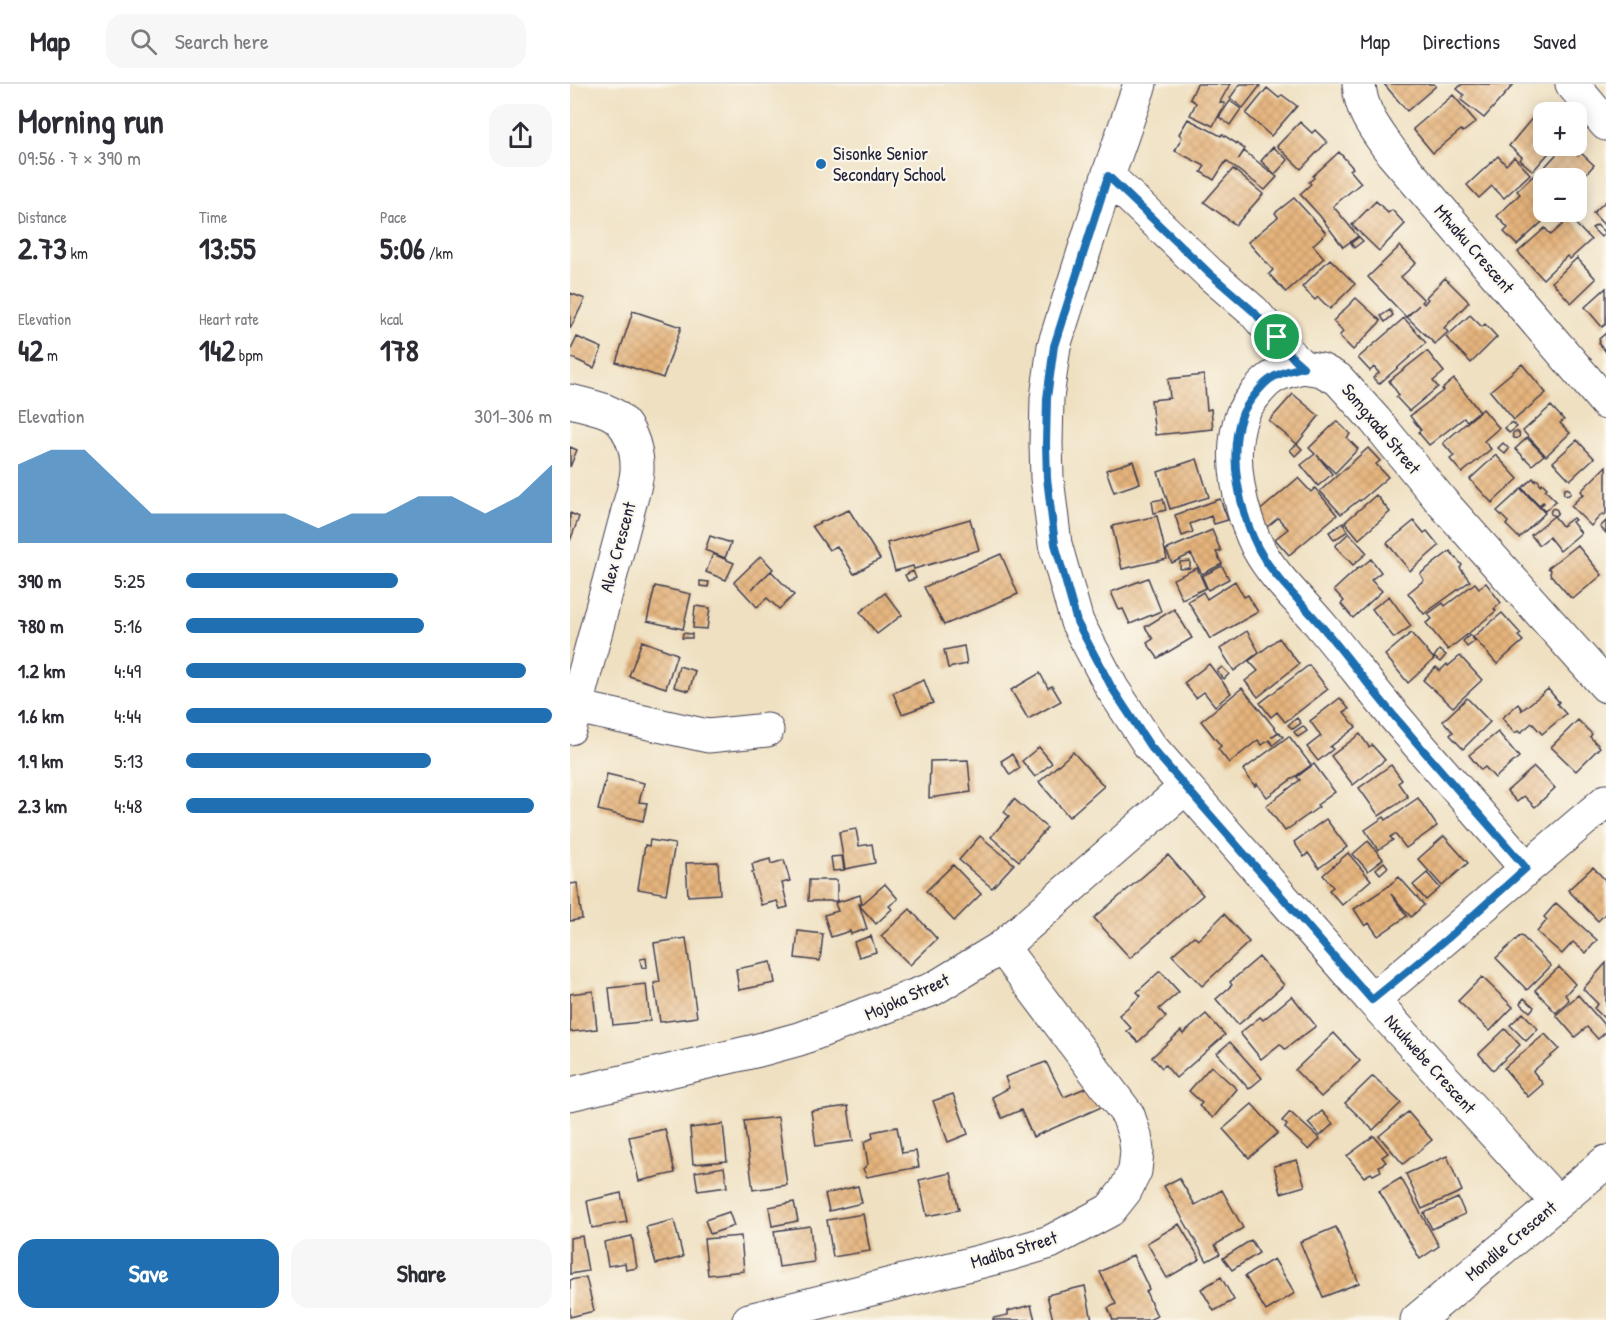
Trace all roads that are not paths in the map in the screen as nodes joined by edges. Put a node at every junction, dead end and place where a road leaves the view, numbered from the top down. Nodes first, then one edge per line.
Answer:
1 (1140, 84) edge
2 (1359, 84) edge
3 (1572, 84) edge
4 (1606, 124) edge
5 (1108, 176) junction
6 (1303, 367) junction
7 (570, 401) edge
8 (1606, 403) edge
9 (1606, 686) edge
10 (573, 718) edge
11 (767, 730) dead end
12 (1186, 787) junction
13 (1606, 801) edge
14 (1526, 868) junction
15 (1002, 947) junction
16 (1372, 1000) junction
17 (570, 1094) edge
18 (1606, 1162) edge
19 (1557, 1202) junction
20 (749, 1320) edge
21 (1417, 1320) edge

1 - 5 street, Nxukwebe Crescent
2 - 8 street, Mtwaku Crescent
3 - 4 street
5 - 6 street
5 - 12 street, Nxukwebe Crescent
6 - 9 street, Somgxada Street
6 - 14 street
7 - 10 street, Alex Crescent
10 - 11 street
12 - 15 street, Mojoka Street
12 - 16 street, Nxukwebe Crescent
13 - 14 street
14 - 16 street
15 - 17 street, Mojoka Street
15 - 20 street, Madiba Street
16 - 19 street, Nxukwebe Crescent
18 - 19 street, Mondile Crescent
19 - 21 street, Mondile Crescent

